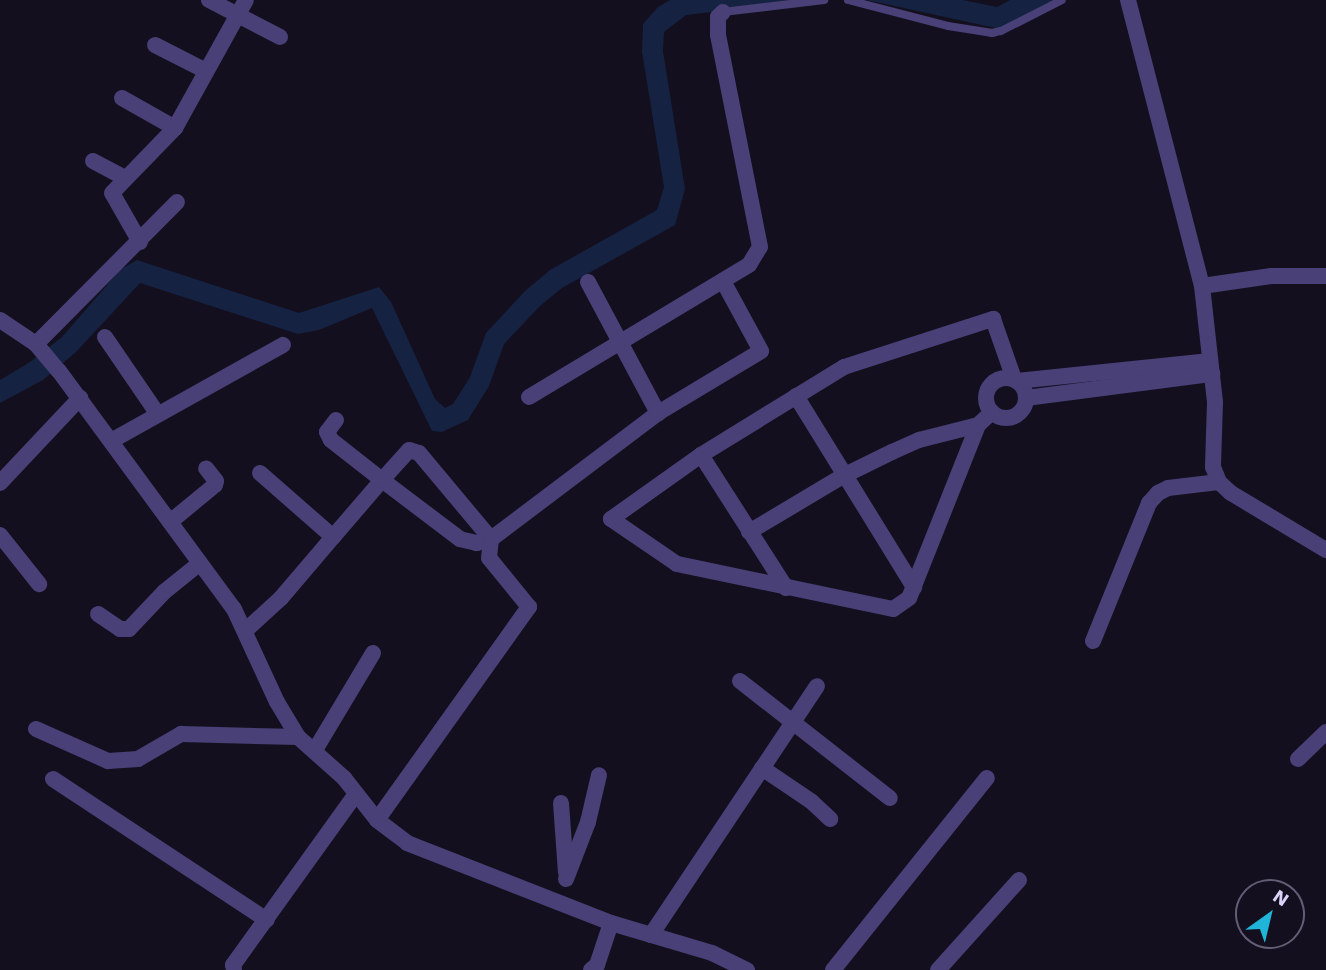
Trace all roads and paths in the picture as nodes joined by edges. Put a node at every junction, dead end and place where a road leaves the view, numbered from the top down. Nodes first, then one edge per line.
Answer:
1 (209, 0) edge
2 (824, 0) edge
3 (848, 0) edge
4 (1062, 0) edge
5 (1128, 0) edge
6 (242, 7) edge
7 (723, 12) joint
8 (280, 37) dead end
9 (155, 45) dead end
10 (206, 71) junction
11 (122, 98) dead end
12 (175, 128) junction
13 (93, 161) dead end
14 (125, 178) junction
15 (177, 202) dead end
16 (140, 242) junction
17 (1326, 276) edge
18 (723, 281) junction
19 (587, 282) dead end
20 (1202, 286) junction
21 (0, 320) edge
22 (105, 337) dead end
23 (622, 344) junction
24 (283, 345) dead end
25 (39, 347) junction
26 (1211, 368) junction
27 (1015, 380) junction
28 (796, 396) junction
29 (529, 397) dead end
30 (80, 398) junction
31 (1026, 398) junction
32 (992, 412) junction
33 (156, 413) junction
34 (658, 413) junction
35 (337, 420) dead end
36 (978, 425) junction
37 (111, 441) junction
38 (701, 455) junction
39 (206, 468) dead end
40 (260, 473) dead end
41 (844, 476) junction
42 (382, 480) junction
43 (1219, 482) junction
44 (0, 483) edge
45 (170, 522) junction
46 (749, 532) junction
47 (0, 535) edge
48 (333, 537) junction
49 (491, 539) junction
50 (1326, 550) edge
51 (200, 563) junction
52 (39, 584) dead end
53 (914, 587) junction
54 (786, 588) junction
55 (98, 614) dead end
56 (245, 631) junction
57 (1093, 642) dead end
58 (373, 653) dead end
59 (740, 681) dead end
60 (817, 686) dead end
61 (792, 724) junction
62 (36, 729) dead end
63 (1326, 732) edge
64 (298, 737) junction
65 (315, 750) junction
66 (1298, 759) dead end
67 (762, 768) junction
68 (599, 775) dead end
69 (987, 778) dead end
70 (53, 779) dead end
71 (356, 794) junction
72 (890, 798) dead end
73 (561, 803) dead end
74 (830, 819) dead end
75 (377, 820) junction
76 (566, 879) junction
77 (1019, 880) dead end
78 (560, 901) junction
79 (267, 920) junction
80 (611, 923) junction
81 (651, 935) junction
82 (234, 970) edge
83 (591, 970) edge
84 (747, 970) edge
85 (833, 970) edge
86 (938, 970) edge

1 - 6 street
2 - 7 lane
3 - 4 lane
5 - 20 street
6 - 8 street
6 - 10 street
7 - 18 street
9 - 10 street
10 - 12 street
11 - 12 street
12 - 14 street
13 - 14 street
14 - 16 street
15 - 16 street
16 - 25 street
17 - 20 street
18 - 23 street
18 - 34 street
19 - 23 street
20 - 26 street
21 - 25 street
22 - 33 street
23 - 29 street
23 - 34 street
24 - 33 street
25 - 30 street
26 - 27 street
26 - 31 street
26 - 43 street
27 - 28 street
27 - 31 street
27 - 32 street
28 - 38 street
28 - 41 street
30 - 37 street
30 - 44 street
31 - 32 street
32 - 36 street
33 - 37 street
34 - 49 street
35 - 42 street
36 - 41 street
36 - 53 street
37 - 45 street
38 - 46 street
38 - 54 street
39 - 45 street
40 - 48 street
41 - 46 street
41 - 53 street
42 - 48 street
42 - 49 street
42 - 49 street
43 - 50 street
43 - 57 street
45 - 51 street
46 - 54 street
47 - 52 street
48 - 56 street
49 - 75 street
51 - 55 street
51 - 56 street
53 - 54 street
56 - 64 street
58 - 65 street
59 - 61 street
60 - 61 street
61 - 67 street
61 - 72 street
62 - 64 street
63 - 66 street
64 - 65 street
65 - 71 street
67 - 74 street
67 - 81 street
68 - 76 street
69 - 85 street
70 - 79 street
71 - 75 street
71 - 79 street
73 - 76 street
75 - 78 street
76 - 78 street
77 - 86 street
78 - 80 street
79 - 82 street
80 - 81 street
80 - 83 street
81 - 84 street

